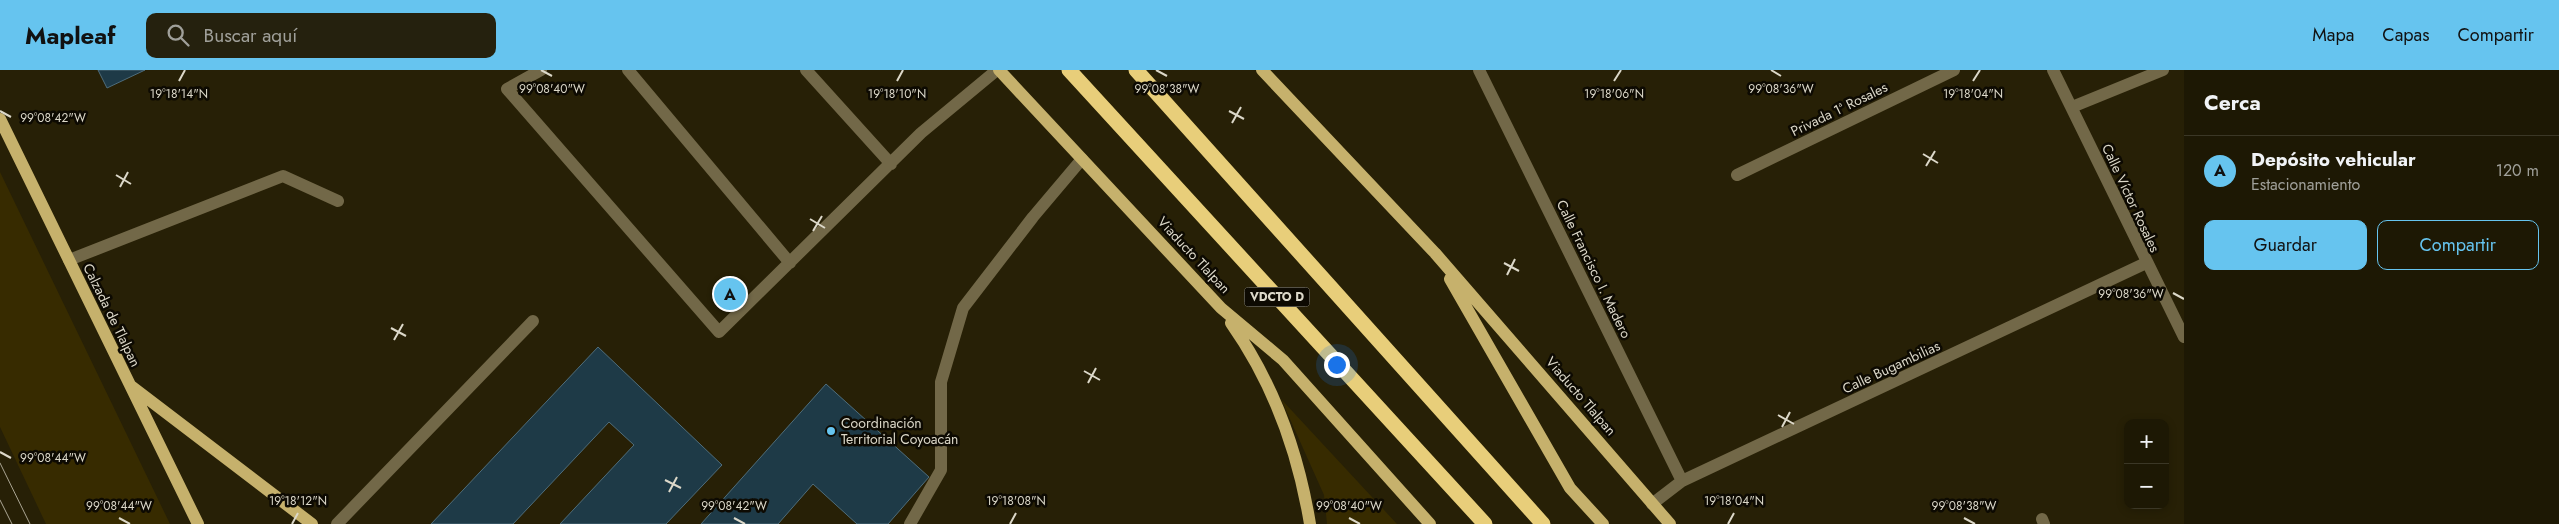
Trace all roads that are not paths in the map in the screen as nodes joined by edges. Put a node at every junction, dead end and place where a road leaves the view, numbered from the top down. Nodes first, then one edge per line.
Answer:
1 (541, 70) edge
2 (628, 70) edge
3 (806, 70) edge
4 (998, 70) edge
5 (1069, 70) edge
6 (1136, 70) edge
7 (1262, 70) edge
8 (1479, 70) edge
9 (1954, 70) edge
10 (2053, 70) edge
11 (2163, 70) edge
12 (2072, 107) junction
13 (0, 119) edge
14 (1082, 159) junction
15 (891, 164) junction
16 (1737, 175) dead end
17 (338, 201) dead end
18 (1435, 253) junction
19 (69, 260) junction
20 (790, 263) junction
21 (2146, 263) junction
22 (1221, 308) junction
23 (2179, 317) edge
24 (533, 321) dead end
25 (2184, 337) edge
26 (129, 384) junction
27 (1682, 481) junction
28 (1652, 504) junction
29 (198, 524) edge
30 (312, 524) edge
31 (338, 524) edge
32 (910, 524) edge
33 (1310, 524) edge
34 (1430, 524) edge
35 (1485, 524) edge
36 (1543, 524) edge
37 (1603, 524) edge
38 (1670, 524) edge

1 - 20 street
2 - 20 street
3 - 15 street
4 - 14 main road, Viaducto Tlalpan
4 - 15 street
5 - 35 highway, VDCTO D
6 - 36 highway, VDCTO D
7 - 18 main road, Viaducto Tlalpan
8 - 27 street, Calle Francisco I. Madero
9 - 16 street, Privada 1ª Rosales
10 - 12 street, Calle Víctor Rosales
11 - 12 street
12 - 21 street, Calle Víctor Rosales
13 - 19 main road, Calzada de Tlalpan
14 - 22 main road, Viaducto Tlalpan
14 - 32 street
15 - 20 street
17 - 19 street
18 - 28 main road, Viaducto Tlalpan
18 - 37 main road
19 - 26 main road, Calzada de Tlalpan
21 - 23 street, Calle Víctor Rosales
21 - 27 street, Calle Bugambilias
22 - 33 main road
22 - 34 main road, Viaducto Tlalpan
23 - 25 street, Calle Víctor Rosales
24 - 31 street
26 - 29 main road, Calzada de Tlalpan
26 - 30 main road
27 - 28 street, Calle Bugambilias
28 - 38 main road, Viaducto Tlalpan

